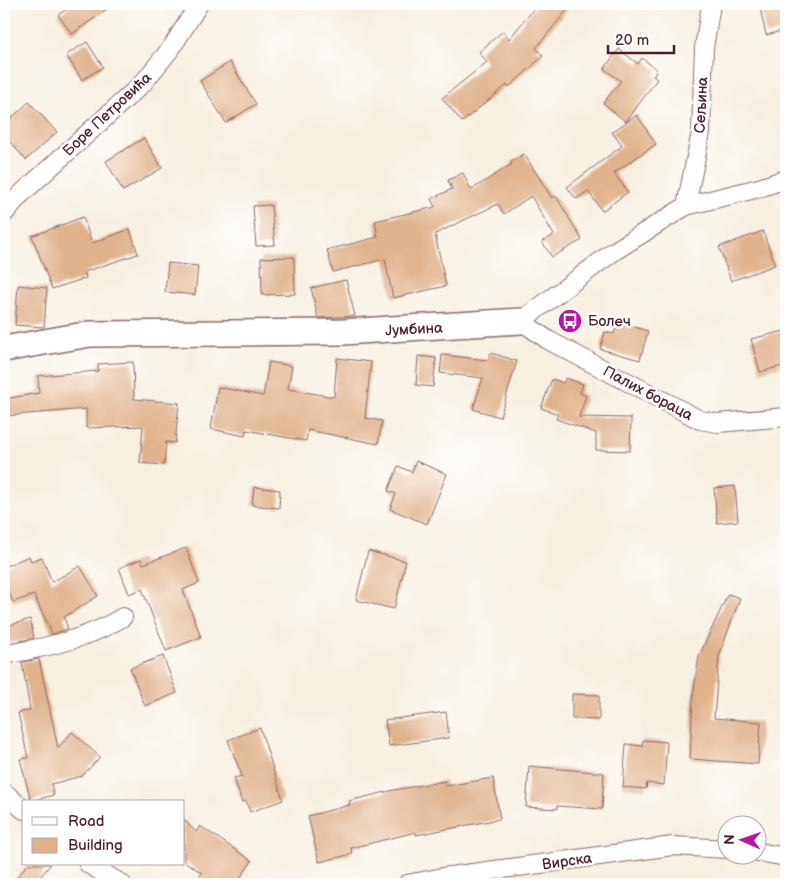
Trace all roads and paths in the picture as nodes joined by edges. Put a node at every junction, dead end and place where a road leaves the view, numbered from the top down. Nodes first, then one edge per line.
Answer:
1 (199, 4) edge
2 (711, 4) edge
3 (786, 179) edge
4 (686, 206) junction
5 (4, 214) edge
6 (521, 321) junction
7 (4, 349) edge
8 (786, 417) edge
9 (123, 617) dead end
10 (4, 655) edge
11 (4, 792) edge
12 (22, 808) edge
13 (718, 848) edge
14 (768, 854) edge
15 (786, 857) edge
16 (91, 866) edge
17 (122, 884) edge
18 (406, 884) edge

1 - 5 street, Боре Петровића
2 - 4 street, Сељина
3 - 4 street
4 - 6 street
6 - 7 street, Јумбина
6 - 8 street, Палих бораца
9 - 10 street
11 - 12 street
13 - 18 street, Вирска
14 - 15 street
16 - 17 street

